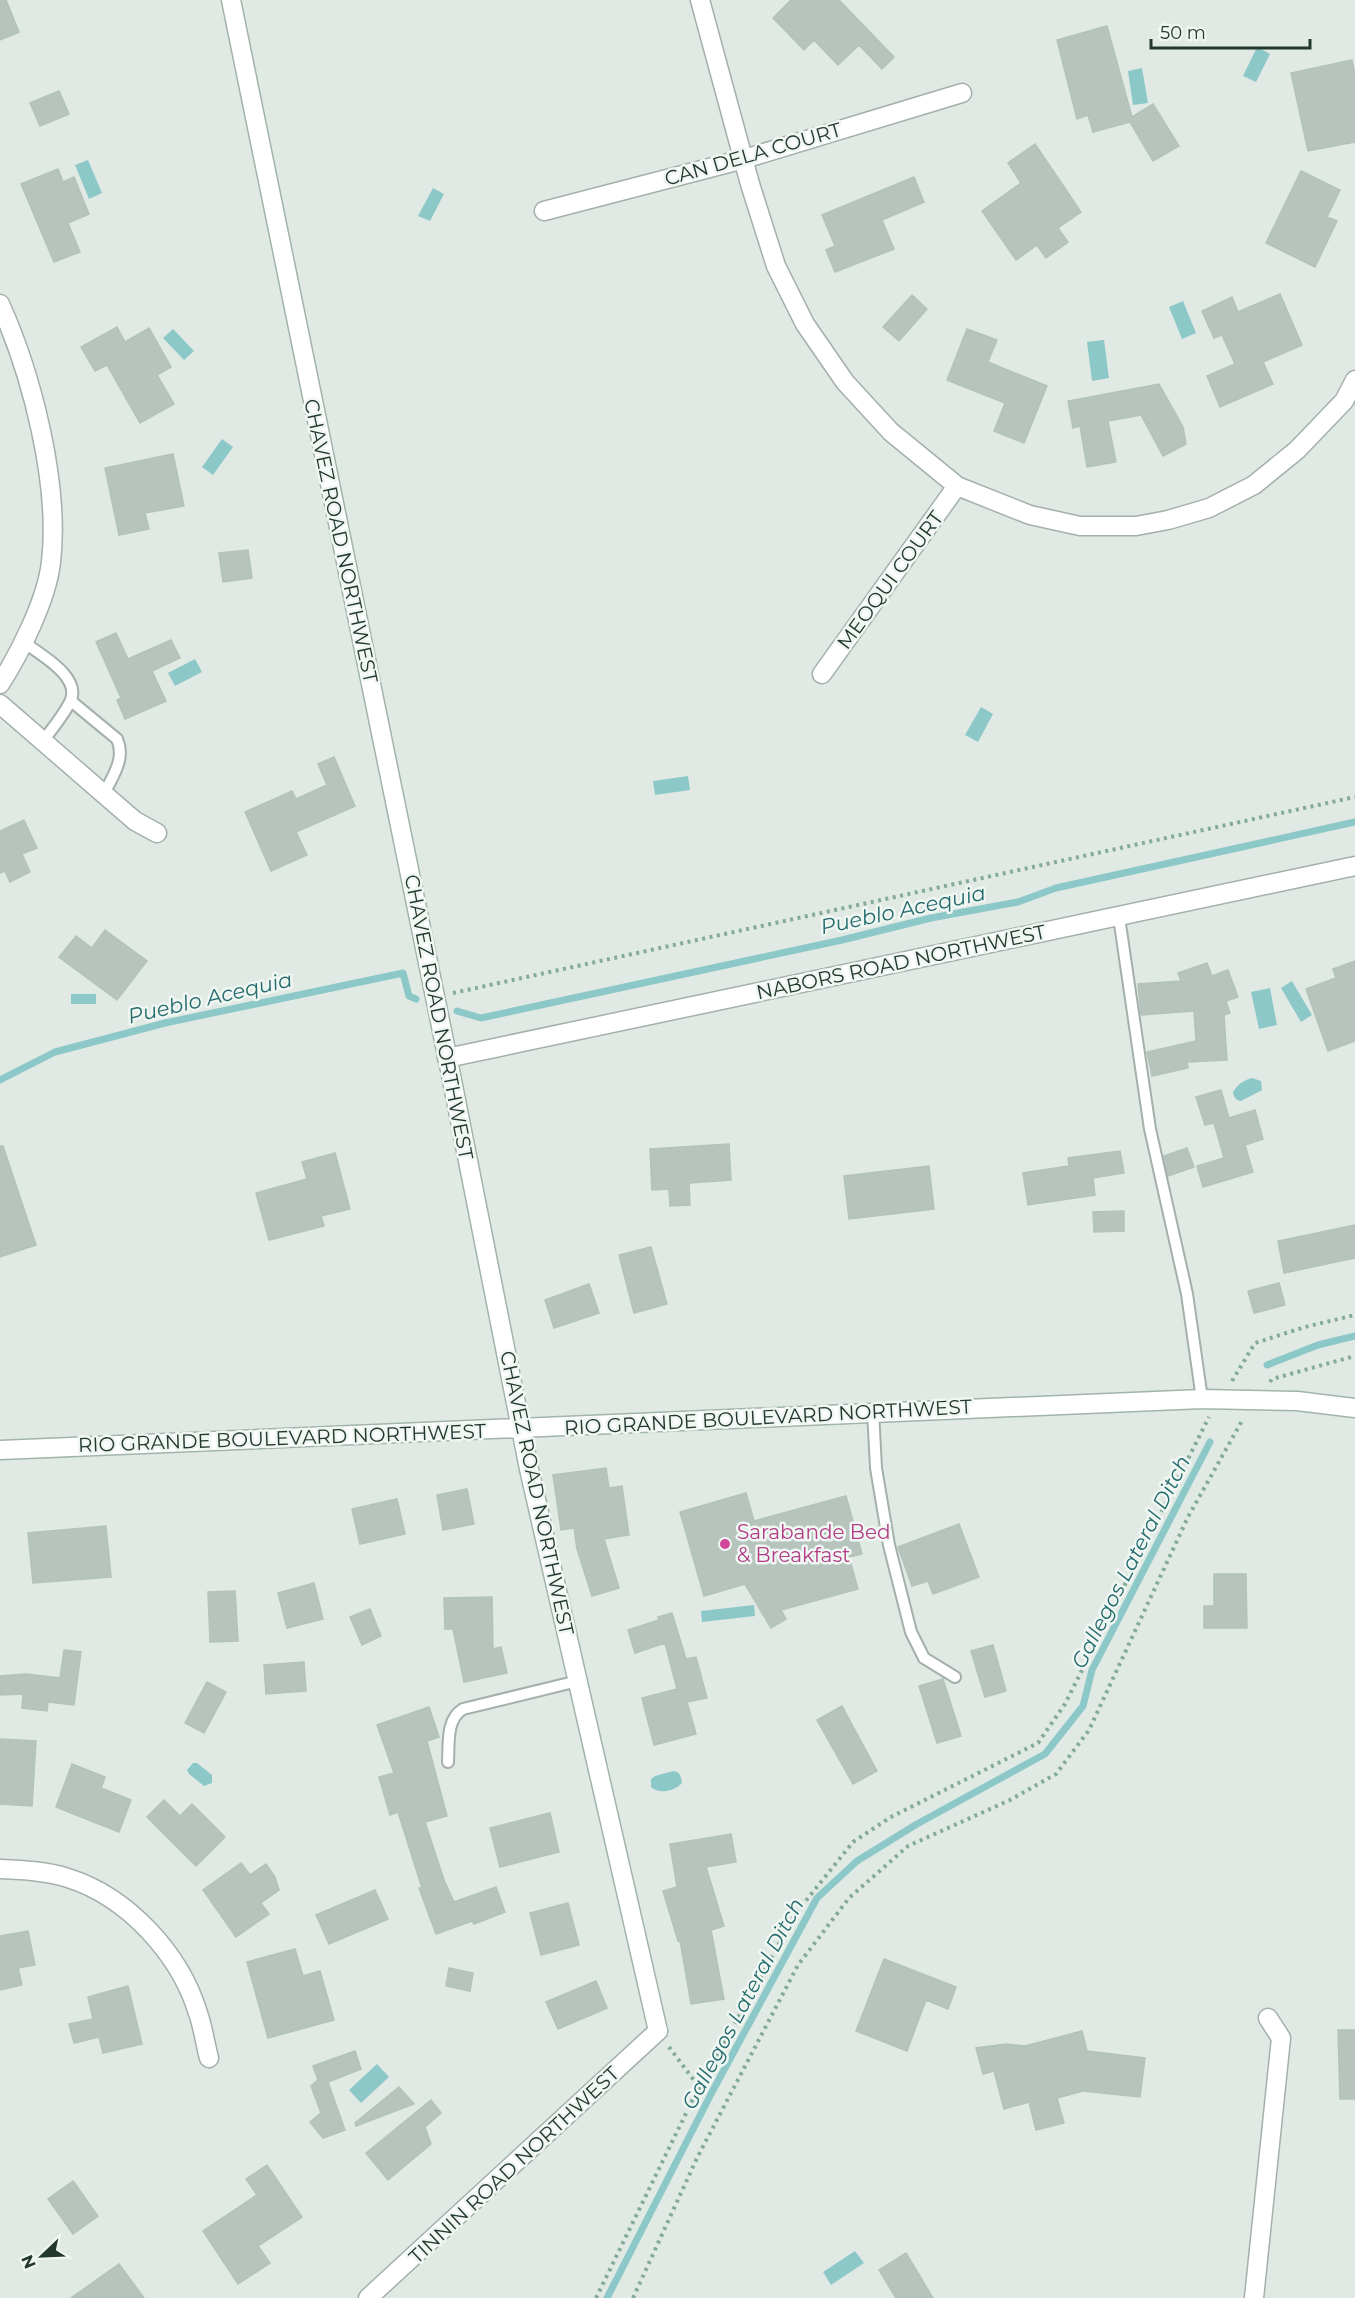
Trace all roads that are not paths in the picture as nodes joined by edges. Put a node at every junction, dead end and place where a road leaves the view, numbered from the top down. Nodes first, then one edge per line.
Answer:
1 (231, 0) edge
2 (700, 0) edge
3 (962, 93) dead end
4 (744, 159) junction
5 (544, 212) dead end
6 (0, 304) edge
7 (1355, 380) edge
8 (1349, 405) edge
9 (957, 486) junction
10 (22, 641) junction
11 (822, 674) dead end
12 (0, 684) edge
13 (70, 701) junction
14 (0, 704) edge
15 (43, 741) junction
16 (104, 794) junction
17 (157, 833) dead end
18 (1355, 866) edge
19 (1119, 917) junction
20 (447, 1058) junction
21 (1202, 1399) junction
22 (1355, 1408) edge
23 (873, 1411) junction
24 (520, 1428) junction
25 (0, 1450) edge
26 (956, 1677) dead end
27 (578, 1681) junction
28 (448, 1762) dead end
29 (0, 1869) edge
30 (1268, 2018) dead end
31 (658, 2031) joint
32 (209, 2058) dead end
33 (369, 2298) edge
34 (1254, 2298) edge

1 - 20 street, CHAVEZ ROAD NORTHWEST
2 - 4 street
3 - 4 street, CAN DELA COURT
4 - 5 street, CAN DELA COURT
4 - 9 street
6 - 10 street
7 - 8 street
8 - 9 street
9 - 11 street, MEOQUI COURT
10 - 12 street
10 - 13 lane
13 - 15 lane
13 - 16 lane
14 - 15 street
15 - 16 street
16 - 17 street
18 - 19 street, NABORS ROAD NORTHWEST
19 - 20 street, NABORS ROAD NORTHWEST
19 - 21 lane
20 - 24 street, CHAVEZ ROAD NORTHWEST
21 - 22 street, RIO GRANDE BOULEVARD NORTHWEST
21 - 23 street, RIO GRANDE BOULEVARD NORTHWEST
23 - 24 street, RIO GRANDE BOULEVARD NORTHWEST
23 - 26 lane
24 - 25 street, RIO GRANDE BOULEVARD NORTHWEST
24 - 27 street, CHAVEZ ROAD NORTHWEST
27 - 28 lane
27 - 31 street, CHAVEZ ROAD NORTHWEST
29 - 32 street
30 - 34 street
31 - 33 street, TINNIN ROAD NORTHWEST

